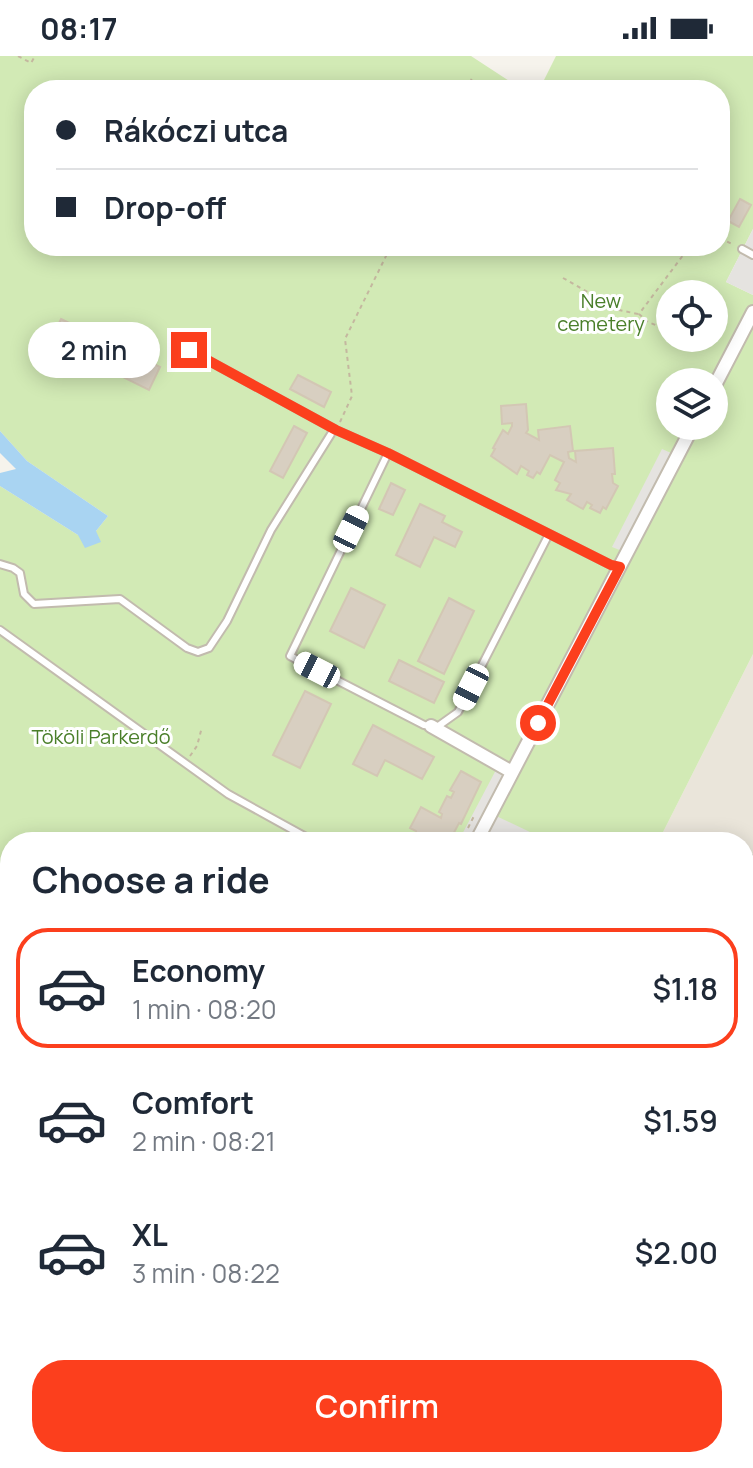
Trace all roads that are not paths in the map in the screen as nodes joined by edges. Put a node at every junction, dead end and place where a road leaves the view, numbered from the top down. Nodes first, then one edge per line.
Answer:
1 (742, 249) road end
2 (753, 255) edge
3 (753, 312) edge
4 (749, 328) edge
5 (189, 350) dead end
6 (725, 368) edge
7 (334, 432) junction
8 (686, 440) edge
9 (388, 453) junction
10 (549, 534) junction
11 (0, 564) edge
12 (620, 567) junction
13 (0, 630) edge
14 (431, 726) junction
15 (512, 772) junction
16 (297, 832) edge
17 (481, 832) edge

1 - 2 lane
3 - 4 street
4 - 6 street
5 - 7 lane
7 - 9 lane
7 - 11 lane
8 - 12 street
9 - 10 lane
9 - 14 lane
10 - 12 lane
10 - 14 lane
12 - 15 street
13 - 16 lane
14 - 15 street
15 - 17 street

